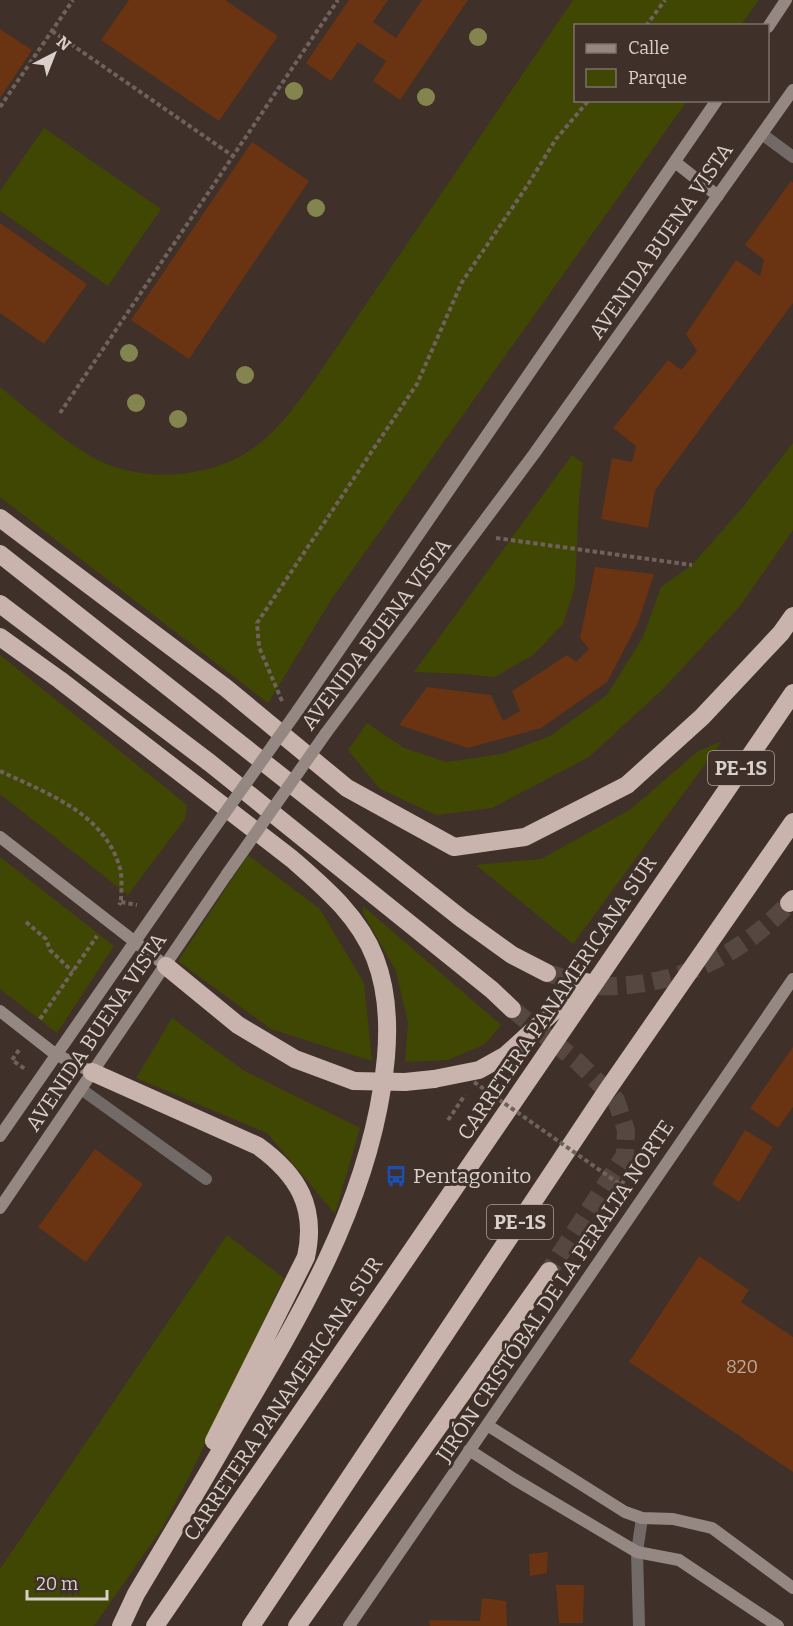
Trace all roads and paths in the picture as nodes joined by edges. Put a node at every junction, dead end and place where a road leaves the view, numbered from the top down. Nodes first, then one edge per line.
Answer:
1 (73, 0) edge
2 (338, 0) edge
3 (665, 0) edge
4 (786, 0) edge
5 (647, 24) edge
6 (769, 26) edge
7 (52, 31) junction
8 (793, 90) edge
9 (587, 102) edge
10 (716, 102) edge
11 (0, 107) edge
12 (762, 134) junction
13 (233, 156) junction
14 (793, 157) edge
15 (675, 162) junction
16 (718, 196) junction
17 (60, 413) dead end
18 (0, 519) edge
19 (474, 535) junction
20 (0, 554) edge
21 (692, 565) dead end
22 (0, 604) edge
23 (793, 616) edge
24 (0, 637) edge
25 (793, 693) edge
26 (282, 703) dead end
27 (0, 771) edge
28 (793, 822) edge
29 (0, 837) edge
30 (690, 843) junction
31 (121, 902) dead end
32 (26, 922) dead end
33 (95, 940) dead end
34 (135, 943) junction
35 (166, 966) junction
36 (73, 972) junction
37 (548, 973) tunnel mouth
38 (793, 979) edge
39 (512, 1009) tunnel mouth
40 (0, 1011) edge
41 (30, 1034) junction
42 (56, 1054) junction
43 (92, 1072) junction
44 (81, 1089) junction
45 (448, 1120) dead end
46 (0, 1136) edge
47 (649, 1145) dead end
48 (206, 1179) dead end
49 (0, 1208) edge
50 (549, 1271) tunnel mouth
51 (487, 1425) junction
52 (469, 1450) junction
53 (642, 1518) junction
54 (637, 1552) junction
55 (793, 1588) edge
56 (136, 1594) junction
57 (121, 1626) edge
58 (155, 1626) edge
59 (251, 1626) edge
60 (297, 1626) edge
61 (349, 1626) edge
62 (639, 1626) edge
63 (778, 1626) edge

1 - 7 path
2 - 13 path
3 - 5 path
4 - 6 main road
7 - 11 path
7 - 13 path
8 - 12 main road, AVENIDA BUENA VISTA
9 - 26 path
10 - 15 main road, AVENIDA BUENA VISTA
12 - 14 street
12 - 16 main road, AVENIDA BUENA VISTA
13 - 17 path
15 - 16 main road
15 - 34 main road, AVENIDA BUENA VISTA, bridge
16 - 19 main road, AVENIDA BUENA VISTA
18 - 23 highway
19 - 21 path
19 - 35 main road, AVENIDA BUENA VISTA, bridge
20 - 37 highway
22 - 39 highway
24 - 56 highway
25 - 30 highway, CARRETERA PANAMERICANA SUR / PE-1S
27 - 31 path
28 - 59 highway, PE-1S
29 - 34 main road
30 - 35 highway, bridge
30 - 58 highway, CARRETERA PANAMERICANA SUR / PE-1S
32 - 36 path
33 - 36 path
34 - 35 main road
34 - 42 main road, AVENIDA BUENA VISTA
35 - 43 main road, AVENIDA BUENA VISTA
36 - 41 path
38 - 51 main road, JIRÓN CRISTÓBAL DE LA PERALTA NORTE
40 - 41 main road
41 - 42 main road
42 - 43 main road
42 - 46 main road, AVENIDA BUENA VISTA
43 - 44 main road, AVENIDA BUENA VISTA
43 - 56 highway
44 - 48 street
44 - 49 main road, AVENIDA BUENA VISTA
45 - 47 path, bridge
50 - 60 highway
51 - 52 main road, JIRÓN CRISTÓBAL DE LA PERALTA NORTE
51 - 53 main road
52 - 54 main road
52 - 61 main road, JIRÓN CRISTÓBAL DE LA PERALTA NORTE
53 - 54 street
53 - 55 main road
54 - 62 street
54 - 63 main road
56 - 57 highway

